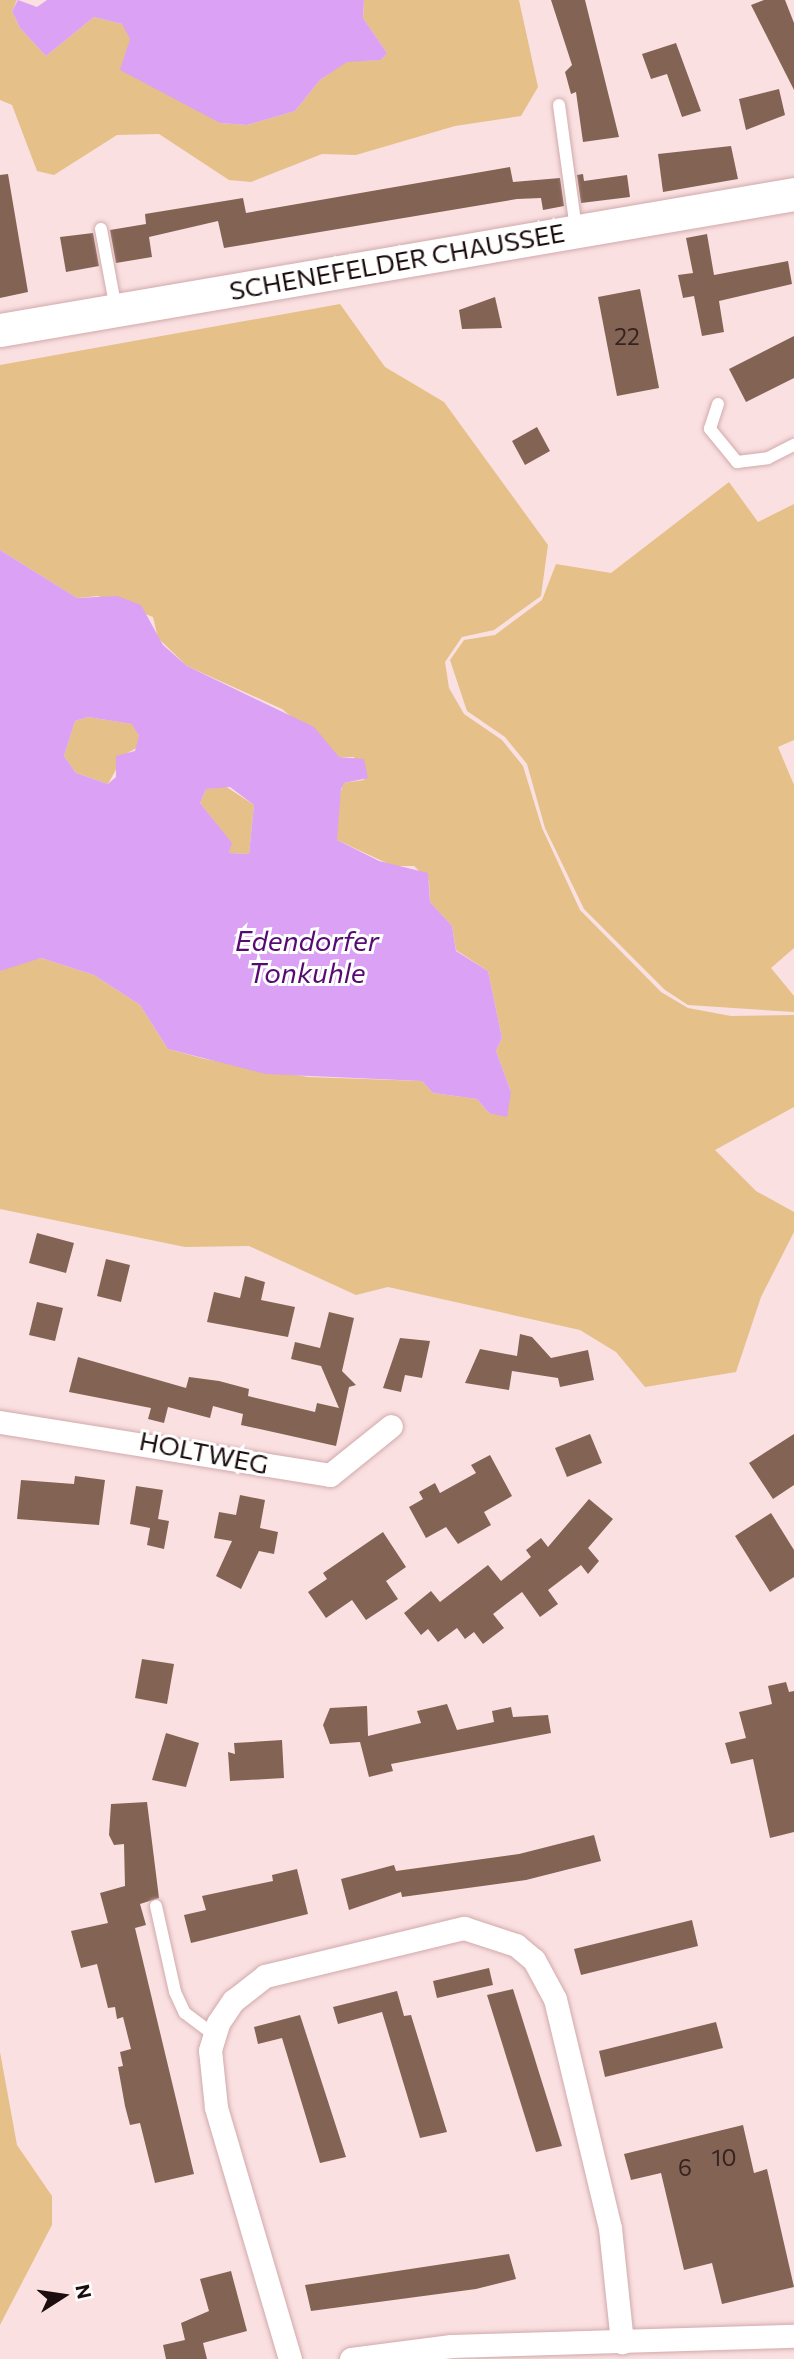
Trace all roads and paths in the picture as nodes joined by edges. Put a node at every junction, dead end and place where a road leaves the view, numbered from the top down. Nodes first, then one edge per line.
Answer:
1 (559, 105) dead end
2 (794, 194) edge
3 (102, 229) dead end
4 (576, 230) junction
5 (116, 310) junction
6 (0, 330) edge
7 (718, 404) dead end
8 (794, 445) edge
9 (0, 1422) edge
10 (391, 1426) dead end
11 (156, 1906) dead end
12 (214, 2035) junction
13 (794, 2336) edge
14 (622, 2342) junction
15 (290, 2359) edge
16 (351, 2359) edge

1 - 4 lane
2 - 4 street, SCHENEFELDER CHAUSSEE
3 - 5 lane
4 - 5 street, SCHENEFELDER CHAUSSEE
5 - 6 street, SCHENEFELDER CHAUSSEE
7 - 8 lane
9 - 10 street, HOLTWEG
11 - 12 lane
12 - 14 street
12 - 15 street
13 - 14 street
14 - 16 street

